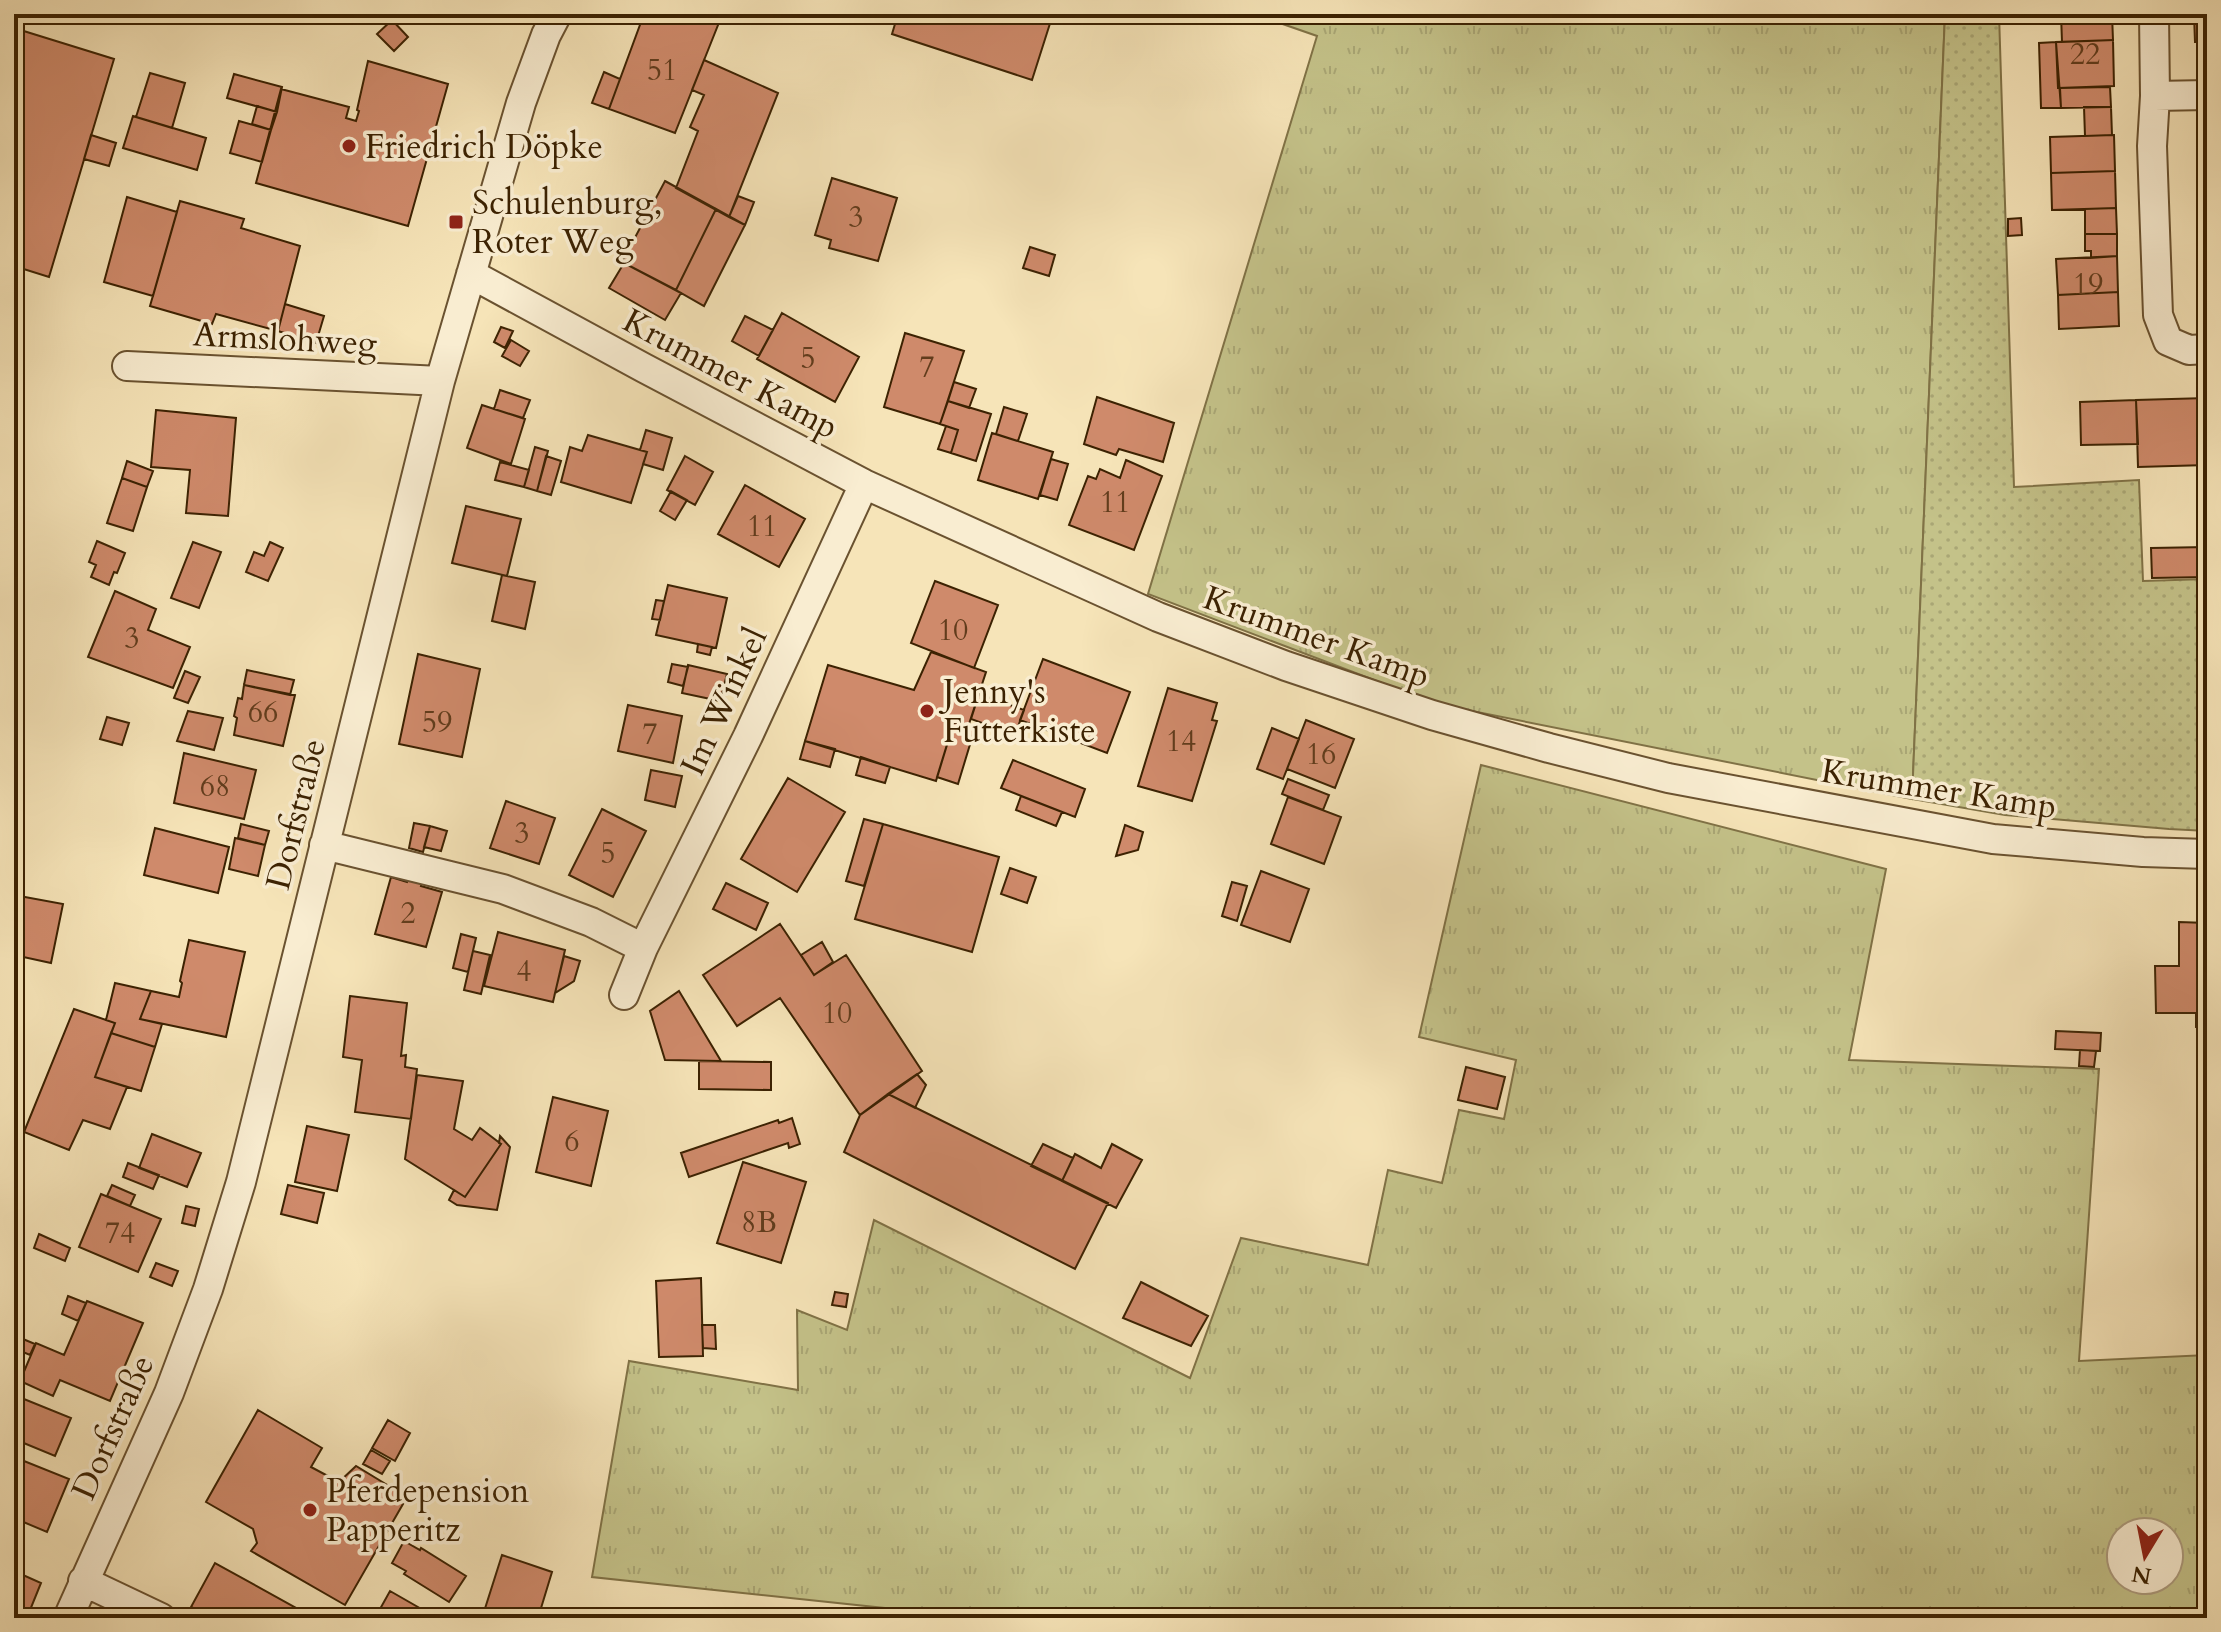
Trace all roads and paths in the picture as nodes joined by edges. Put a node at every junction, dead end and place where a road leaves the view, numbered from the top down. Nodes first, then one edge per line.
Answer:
1 (557, 14) edge
2 (2154, 14) edge
3 (2207, 95) edge
4 (2155, 96) junction
5 (471, 274) junction
6 (2207, 349) edge
7 (127, 366) dead end
8 (440, 381) junction
9 (864, 484) junction
10 (324, 845) junction
11 (2207, 854) edge
12 (643, 948) junction
13 (624, 995) dead end
14 (83, 1581) junction
15 (68, 1618) edge
16 (161, 1618) edge

1 - 5 street, Dorfstraße
2 - 4 street
3 - 4 street
4 - 6 street
5 - 8 street, Dorfstraße
5 - 9 street, Krummer Kamp
7 - 8 street, Armslohweg
8 - 10 street, Dorfstraße
9 - 11 street, Krummer Kamp
9 - 12 street, Im Winkel
10 - 12 street
10 - 14 street, Dorfstraße
12 - 13 street, Im Winkel
14 - 15 street, Dorfstraße
14 - 16 street

